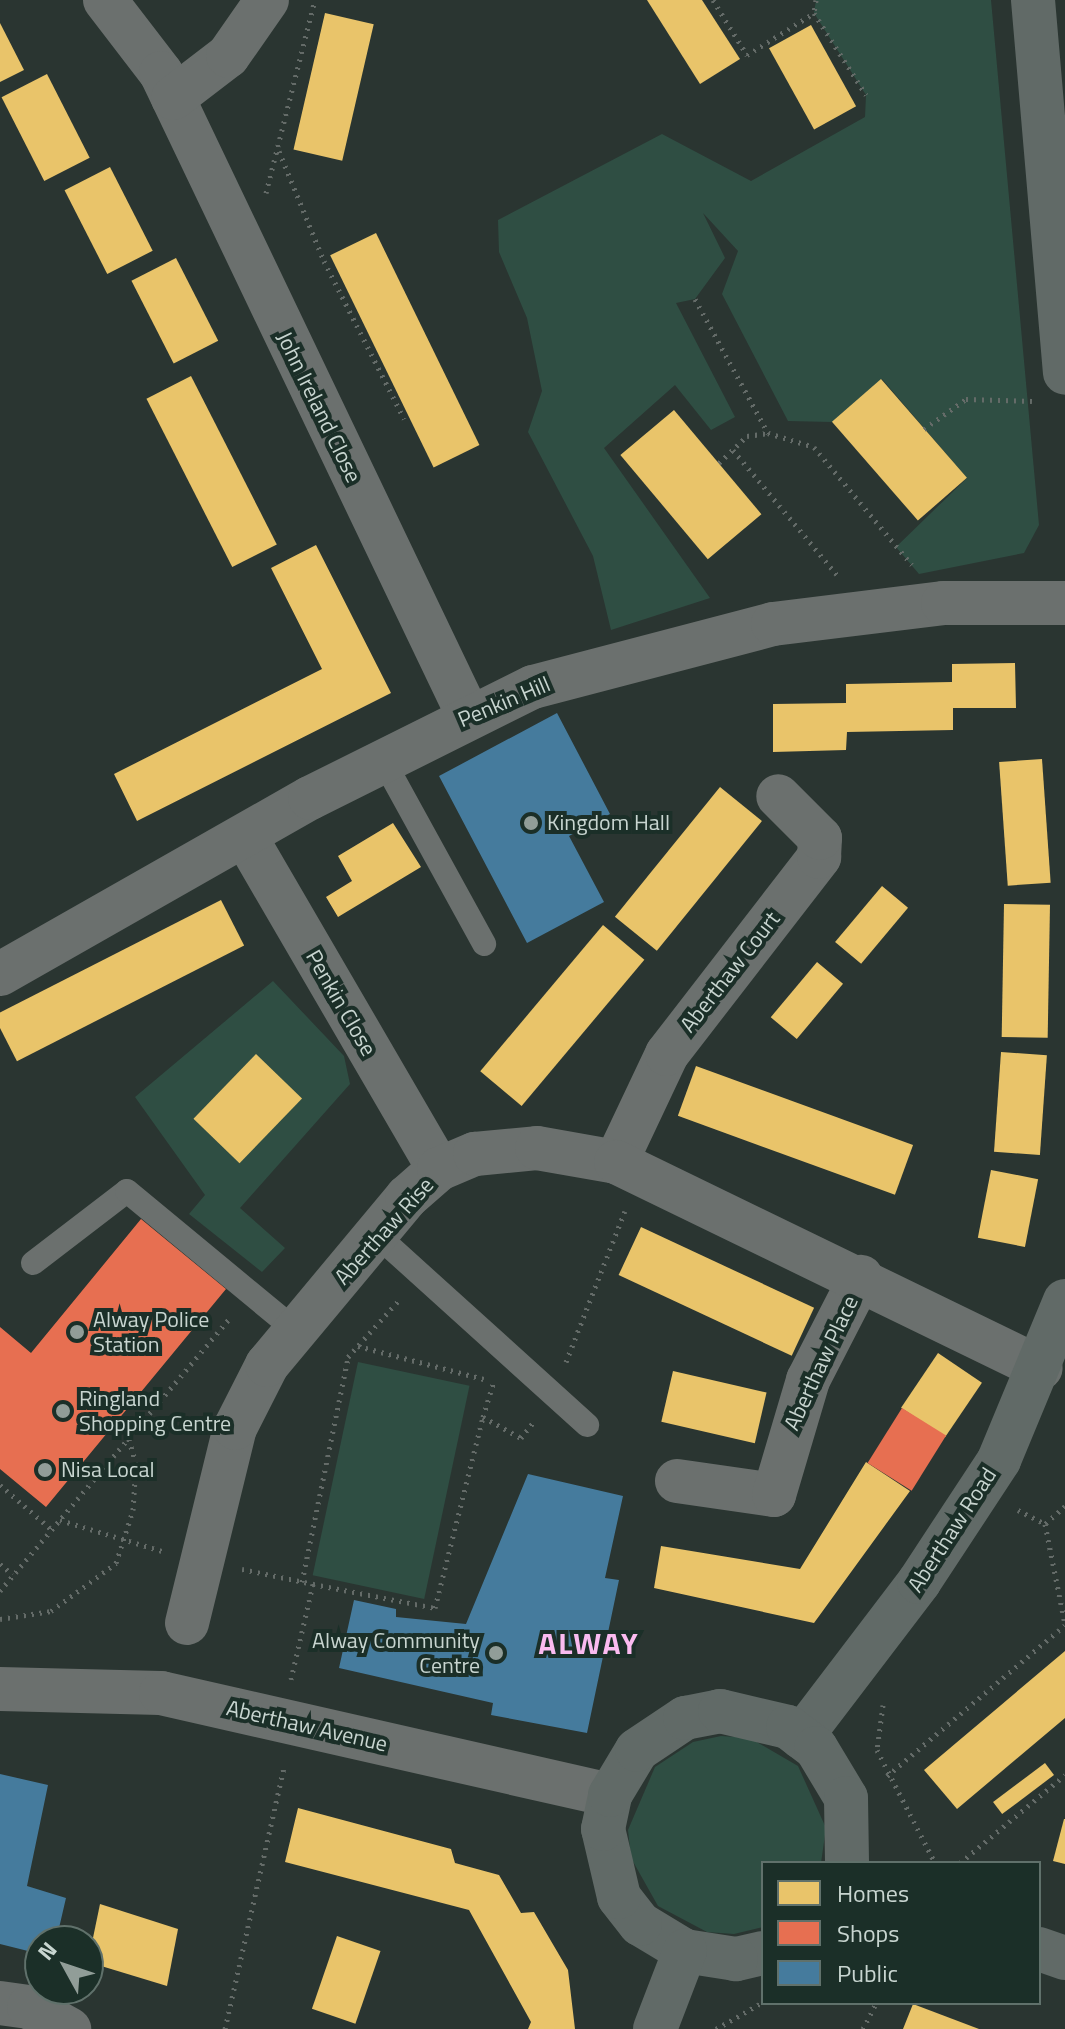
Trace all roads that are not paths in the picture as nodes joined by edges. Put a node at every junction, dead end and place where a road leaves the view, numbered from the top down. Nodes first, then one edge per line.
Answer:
1 (105, 0) edge
2 (267, 0) edge
3 (1033, 0) edge
4 (173, 98) junction
5 (1058, 386) edge
6 (1065, 603) edge
7 (468, 715) junction
8 (383, 760) junction
9 (778, 796) dead end
10 (245, 836) junction
11 (484, 944) dead end
12 (0, 974) edge
13 (628, 1168) junction
14 (439, 1169) junction
15 (378, 1236) junction
16 (33, 1263) dead end
17 (861, 1277) junction
18 (1065, 1301) edge
19 (296, 1331) junction
20 (1041, 1368) junction
21 (587, 1425) dead end
22 (677, 1481) dead end
23 (187, 1623) dead end
24 (0, 1689) edge
25 (801, 1737) junction
26 (610, 1795) junction
27 (847, 1861) edge
28 (1041, 1950) edge
29 (685, 1951) junction
30 (761, 1953) edge
31 (1065, 1958) edge
32 (0, 2003) edge
33 (69, 2029) edge
34 (655, 2029) edge

1 - 4 street, John Ireland Close
2 - 4 street
3 - 5 street
4 - 7 street, John Ireland Close
6 - 7 street, Penkin Hill
7 - 8 street, Penkin Hill
8 - 10 street, Penkin Hill
8 - 11 lane
9 - 13 street, Aberthaw Court
10 - 12 street, Penkin Hill
10 - 14 street, Penkin Close
13 - 14 street, Aberthaw Rise
13 - 17 street, Aberthaw Rise
14 - 15 street, Aberthaw Rise
15 - 19 street, Aberthaw Rise
15 - 21 lane
16 - 19 lane
17 - 20 street, Aberthaw Rise
17 - 22 street, Aberthaw Place
18 - 20 street, Aberthaw Road
19 - 23 street, Aberthaw Rise
20 - 25 street, Aberthaw Road
24 - 26 street, Aberthaw Avenue
25 - 26 street
25 - 27 street
26 - 29 street
28 - 31 street
29 - 30 street
29 - 34 street
32 - 33 street

